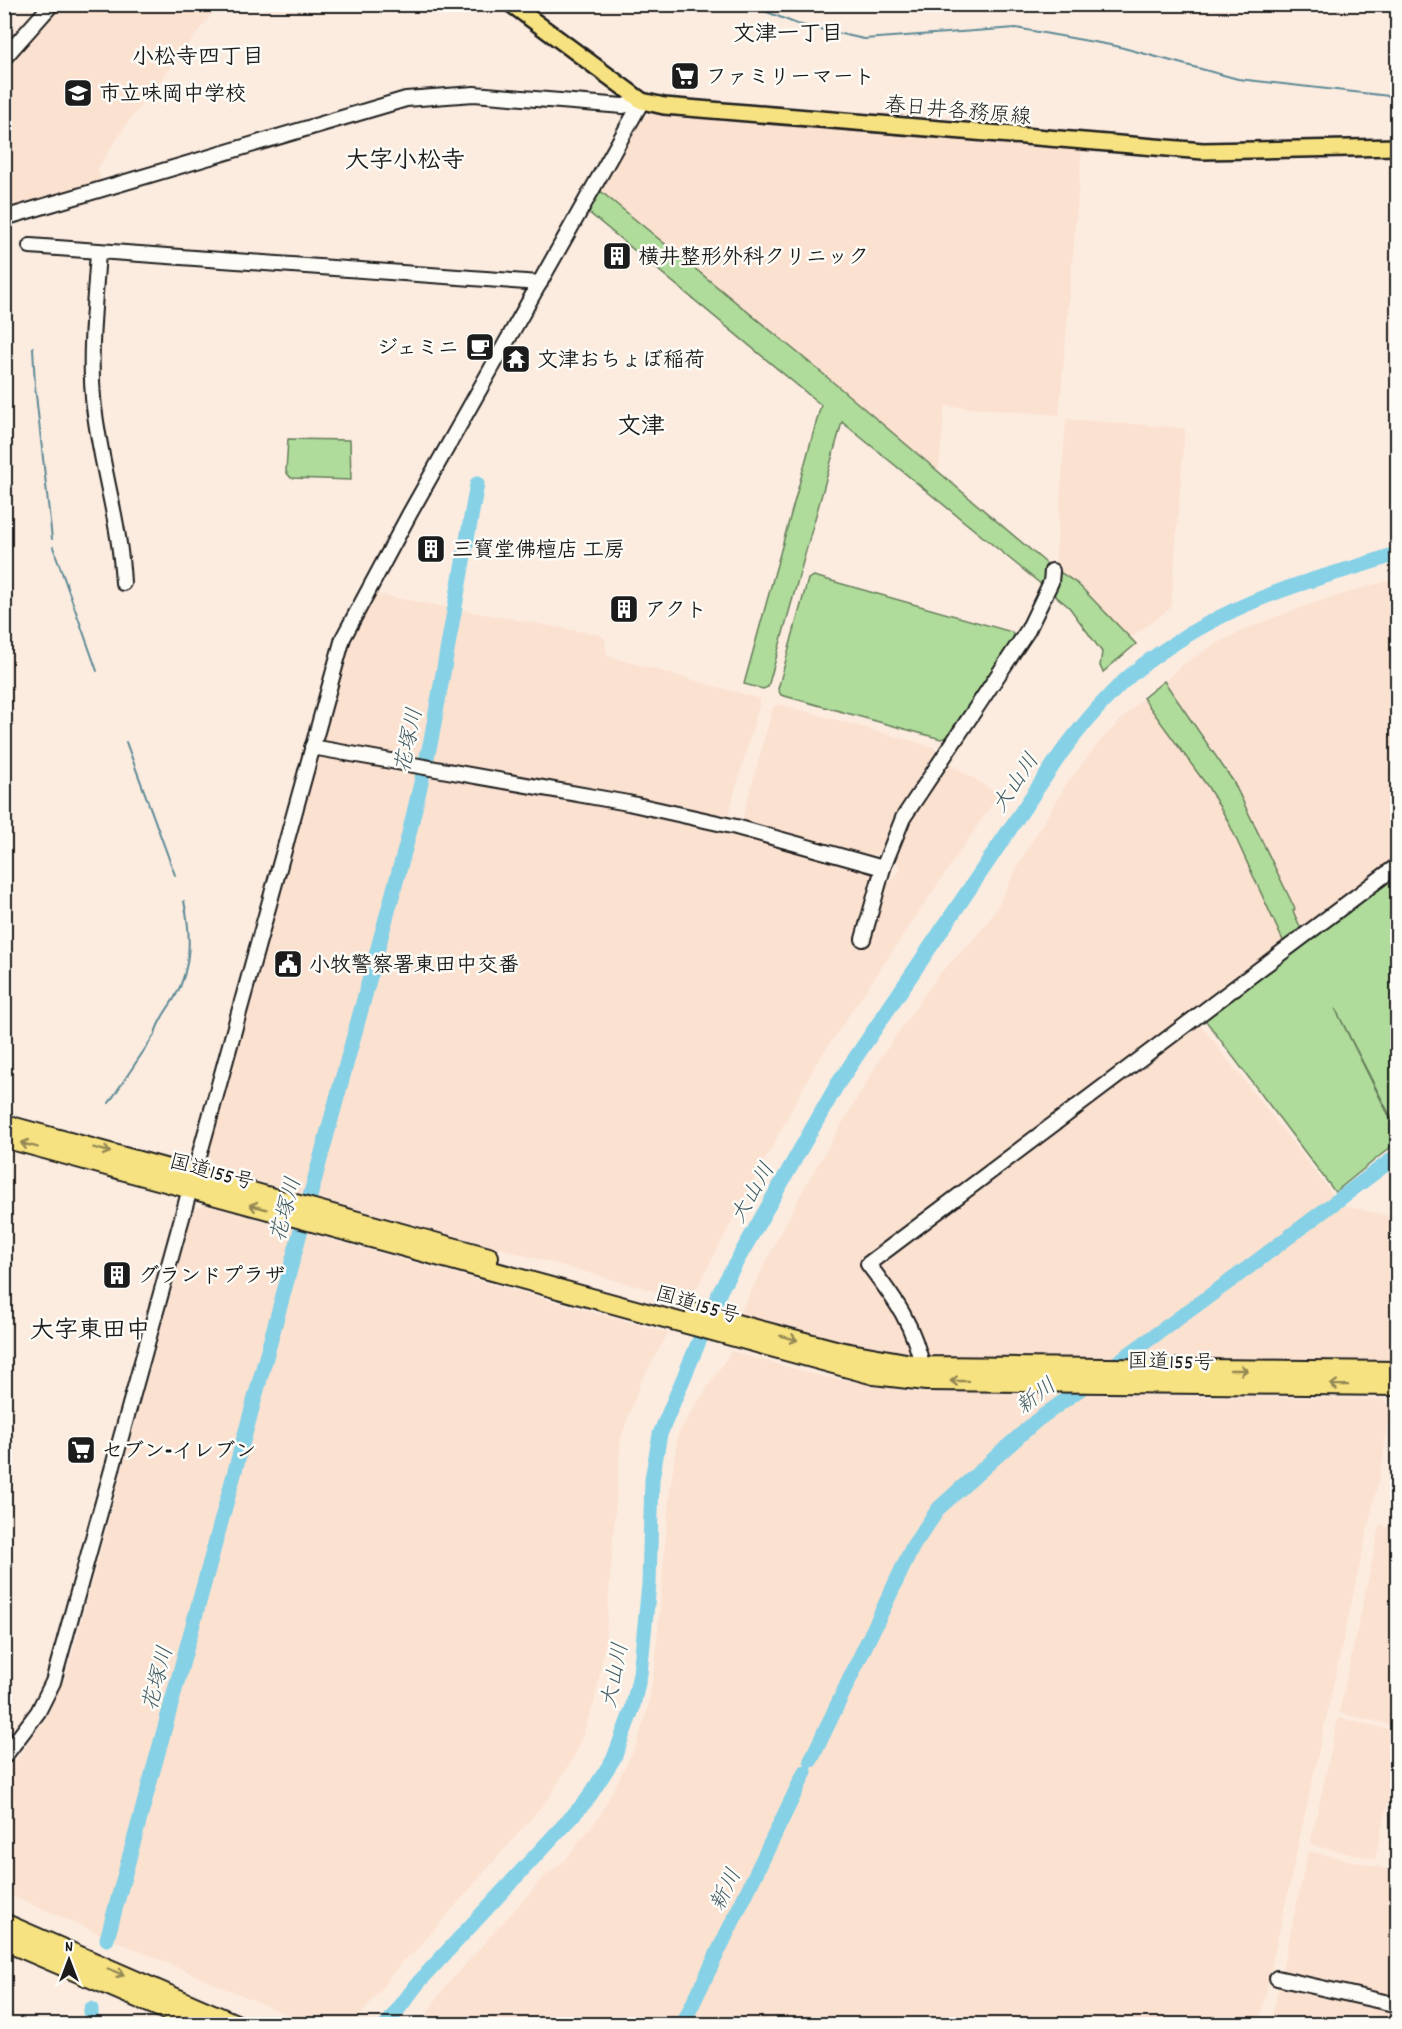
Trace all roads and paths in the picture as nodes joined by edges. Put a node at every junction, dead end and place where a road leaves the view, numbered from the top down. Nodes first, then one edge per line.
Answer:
1 (52, 4) edge
2 (511, 4) edge
3 (4, 58) edge
4 (642, 100) junction
5 (1398, 147) edge
6 (4, 218) edge
7 (30, 246) dead end
8 (98, 252) junction
9 (540, 283) junction
10 (1052, 571) dead end
11 (123, 583) dead end
12 (312, 747) junction
13 (1398, 865) edge
14 (883, 868) junction
15 (863, 939) dead end
16 (4, 1124) edge
17 (4, 1138) edge
18 (192, 1181) junction
19 (1398, 1371) edge
20 (924, 1374) junction
21 (1102, 1376) junction
22 (1398, 1386) edge
23 (4, 1756) edge
24 (4, 1923) edge
25 (4, 1941) edge
26 (1277, 1978) dead end
27 (1398, 2005) edge
28 (198, 2025) edge
29 (236, 2025) edge

1 - 3 street
2 - 4 main road, 春日井各務原線
4 - 5 main road, 春日井各務原線
4 - 6 street
4 - 9 street
7 - 8 street
8 - 9 street
8 - 11 street
9 - 12 street
10 - 14 street
12 - 14 street
12 - 18 street
13 - 20 street
14 - 15 street
16 -> 18 highway, 国道155号
18 -> 17 highway, 国道155号
18 - 20 highway, 国道155号
18 - 23 street
21 -> 19 highway, 国道155号
20 - 21 highway, 国道155号
21 -> 20 highway, 国道155号
22 -> 21 highway, 国道155号
24 -> 29 highway
25 - 28 highway
26 - 27 street

